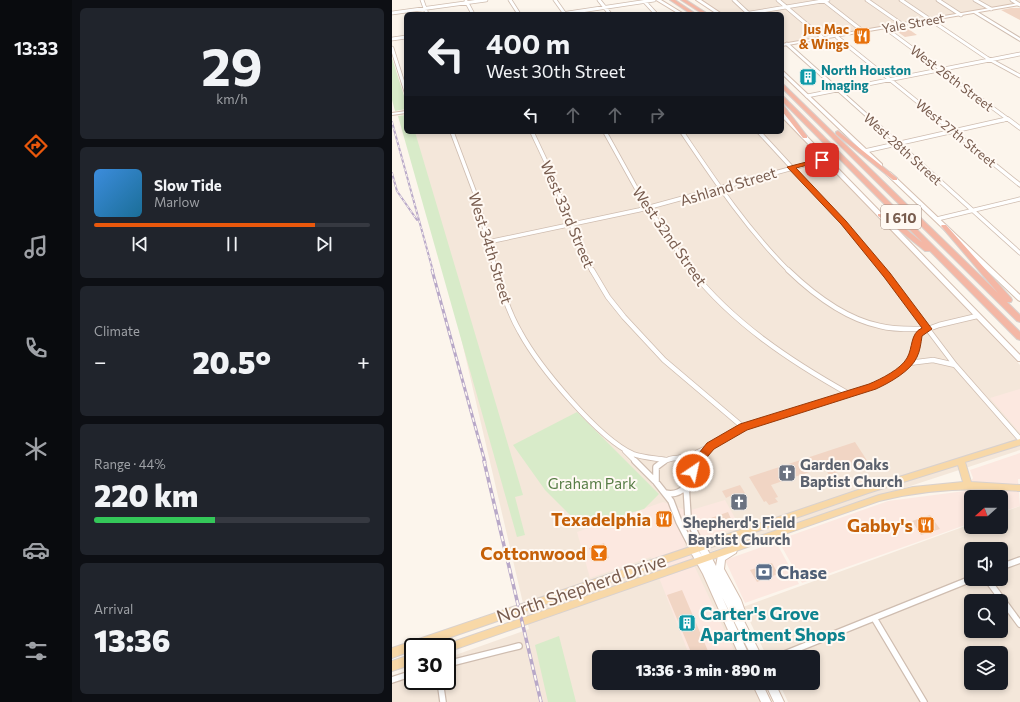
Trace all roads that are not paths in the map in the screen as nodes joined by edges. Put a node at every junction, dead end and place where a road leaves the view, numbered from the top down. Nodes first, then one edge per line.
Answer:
1 (422, 0) edge
2 (486, 0) edge
3 (510, 0) edge
4 (555, 0) edge
5 (599, 0) edge
6 (654, 0) edge
7 (658, 0) edge
8 (671, 0) edge
9 (683, 0) edge
10 (689, 0) edge
11 (698, 0) edge
12 (734, 0) edge
13 (778, 0) edge
14 (823, 0) edge
15 (828, 0) edge
16 (867, 0) edge
17 (901, 0) edge
18 (938, 0) edge
19 (975, 0) edge
20 (1012, 0) edge
21 (467, 1) edge
22 (645, 2) junction
23 (1020, 5) edge
24 (786, 7) junction
25 (605, 8) junction
26 (425, 9) junction
27 (991, 9) junction
28 (587, 10) joint
29 (700, 10) junction
30 (426, 12) edge
31 (472, 12) edge
32 (518, 12) edge
33 (563, 12) edge
34 (576, 12) edge
35 (608, 12) edge
36 (654, 12) edge
37 (679, 12) edge
38 (692, 12) edge
39 (703, 12) edge
40 (717, 12) edge
41 (746, 12) edge
42 (759, 12) edge
43 (975, 12) junction
44 (392, 13) edge
45 (961, 15) junction
46 (931, 20) junction
47 (903, 25) junction
48 (885, 28) junction
49 (864, 32) junction
50 (404, 37) edge
51 (837, 37) junction
52 (392, 39) edge
53 (824, 39) junction
54 (1020, 40) edge
55 (784, 45) edge
56 (392, 48) edge
57 (1020, 54) edge
58 (991, 60) junction
59 (996, 60) junction
60 (1009, 69) junction
61 (941, 70) junction
62 (784, 73) edge
63 (1020, 76) edge
64 (890, 80) junction
65 (404, 86) edge
66 (784, 87) edge
67 (838, 90) junction
68 (807, 96) junction
69 (784, 100) edge
70 (799, 101) junction
71 (784, 110) edge
72 (404, 112) edge
73 (392, 114) edge
74 (784, 116) edge
75 (1007, 119) junction
76 (1020, 128) edge
77 (954, 131) junction
78 (453, 134) edge
79 (533, 134) edge
80 (606, 134) edge
81 (683, 134) edge
82 (761, 134) edge
83 (805, 138) junction
84 (898, 144) junction
85 (865, 151) junction
86 (826, 159) junction
87 (791, 167) junction
88 (894, 179) junction
89 (1020, 185) edge
90 (720, 189) junction
91 (1020, 199) edge
92 (648, 208) junction
93 (973, 210) junction
94 (880, 215) junction
95 (937, 219) junction
96 (571, 226) junction
97 (944, 226) junction
98 (488, 242) junction
99 (1020, 253) edge
100 (967, 283) junction
101 (1020, 299) edge
102 (1020, 315) edge
103 (977, 316) junction
104 (1020, 319) edge
105 (928, 329) junction
106 (1020, 337) edge
107 (1020, 359) edge
108 (909, 363) junction
109 (955, 365) junction
110 (849, 394) junction
111 (743, 427) junction
112 (1020, 438) edge
113 (1020, 442) edge
114 (711, 446) junction
115 (621, 447) junction
116 (678, 458) junction
117 (666, 460) junction
118 (961, 461) junction
119 (693, 471) junction
120 (656, 482) junction
121 (686, 484) junction
122 (967, 485) junction
123 (873, 488) junction
124 (1020, 488) edge
125 (665, 493) junction
126 (878, 498) junction
127 (798, 514) junction
128 (803, 524) junction
129 (740, 546) junction
130 (697, 548) junction
131 (702, 559) junction
132 (1020, 560) edge
133 (1008, 564) edge
134 (964, 582) edge
135 (992, 586) edge
136 (874, 618) junction
137 (1020, 624) edge
138 (745, 632) junction
139 (456, 645) edge
140 (519, 646) dead end
141 (742, 650) edge
142 (754, 650) edge
143 (794, 650) edge
144 (392, 653) edge
145 (404, 662) edge
146 (456, 662) edge
147 (392, 666) edge
148 (404, 676) edge
149 (392, 680) edge
150 (441, 690) edge
151 (760, 690) edge
152 (773, 690) edge
153 (443, 702) edge
154 (766, 702) edge
155 (779, 702) edge
156 (924, 702) edge

1 - 26 street
2 - 21 street
3 - 32 street
4 - 33 street
5 - 25 street
6 - 22 street
7 - 37 main road
8 - 38 highway
9 - 29 highway
10 - 29 highway
11 - 40 main road
12 - 41 street
13 - 24 street
14 - 15 street
14 - 24 street
14 - 49 street
16 - 47 street
17 - 46 street
18 - 45 street
19 - 27 street
20 - 23 street
21 - 26 street
21 - 31 street
22 - 25 street
22 - 36 street
23 - 27 main road, Yale Street
24 - 42 street
24 - 53 street
25 - 28 street
25 - 35 street
26 - 30 street
26 - 44 street
27 - 43 main road, Yale Street
28 - 34 street
29 - 39 highway
43 - 45 main road, Yale Street
43 - 54 street
45 - 46 main road, Yale Street
46 - 47 main road, Yale Street
46 - 58 street
47 - 48 main road, Yale Street
48 - 49 main road, Yale Street
48 - 61 street, West 26th Street
49 - 51 main road, Yale Street
50 - 52 street
51 - 53 main road, Yale Street
51 - 64 street, West 27th Street
53 - 55 main road, Yale Street
55 - 67 street, West 28th Street
56 - 65 street
57 - 59 street
58 - 59 street
58 - 60 street
58 - 61 street
59 - 60 street
60 - 63 street
61 - 64 street
61 - 75 street, West 26th Street
62 - 68 main road
64 - 67 street
64 - 77 street, West 27th Street
66 - 70 highway, I 610
67 - 68 street
67 - 84 street, West 28th Street
68 - 85 main road
69 - 100 highway, I 610
70 - 88 highway
70 - 104 highway, I 610
71 - 83 highway
72 - 73 main road
74 - 83 main road
75 - 76 street, West 26th Street
75 - 77 street
77 - 84 street
77 - 89 street, West 27th Street
78 - 98 street, West 34th Street
79 - 96 street, West 33rd Street
80 - 92 street, West 32nd Street
81 - 90 street
82 - 87 street
83 - 86 main road
84 - 85 street
84 - 93 street, West 28th Street
85 - 88 main road
86 - 87 street, Ashland Street
86 - 94 main road
87 - 90 street, Ashland Street
87 - 105 street
88 - 95 main road
90 - 92 street, Ashland Street
90 - 105 street
91 - 93 street
92 - 96 street, Ashland Street
92 - 110 street, West 32nd Street
93 - 95 street
93 - 99 street, West 28th Street
94 - 100 highway
94 - 103 main road
95 - 97 main road
96 - 98 street, Ashland Street
96 - 111 street, West 33rd Street
97 - 101 main road
97 - 102 highway
98 - 115 street, West 34th Street
100 - 106 highway, I 610
103 - 105 street
103 - 107 main road
105 - 108 street
105 - 109 street
108 - 109 street
108 - 110 street
109 - 112 street
110 - 111 street
111 - 114 street
113 - 118 main road, North Shepherd Drive
114 - 116 street
114 - 119 street
115 - 117 street, West 34th Street
115 - 120 street, West 34th Street
116 - 117 street
116 - 119 street
117 - 120 street
118 - 122 main road
118 - 123 main road, North Shepherd Drive
119 - 121 street
120 - 125 street
121 - 125 street
121 - 130 street
122 - 124 main road, North Shepherd Drive
122 - 126 main road, North Shepherd Drive
123 - 126 main road
123 - 127 main road, North Shepherd Drive
125 - 130 street
126 - 128 main road, North Shepherd Drive
127 - 128 main road
127 - 130 main road, North Shepherd Drive
128 - 129 main road, North Shepherd Drive
129 - 131 main road, North Shepherd Drive
129 - 138 main road
130 - 131 main road
130 - 144 main road, North Shepherd Drive
131 - 138 main road
131 - 139 main road, North Shepherd Drive
131 - 141 main road
132 - 133 street
134 - 136 street
135 - 137 street
136 - 143 street
136 - 156 street
138 - 142 main road
140 - 146 street
145 - 147 main road
148 - 149 street
150 - 153 street
151 - 154 main road
152 - 155 main road

